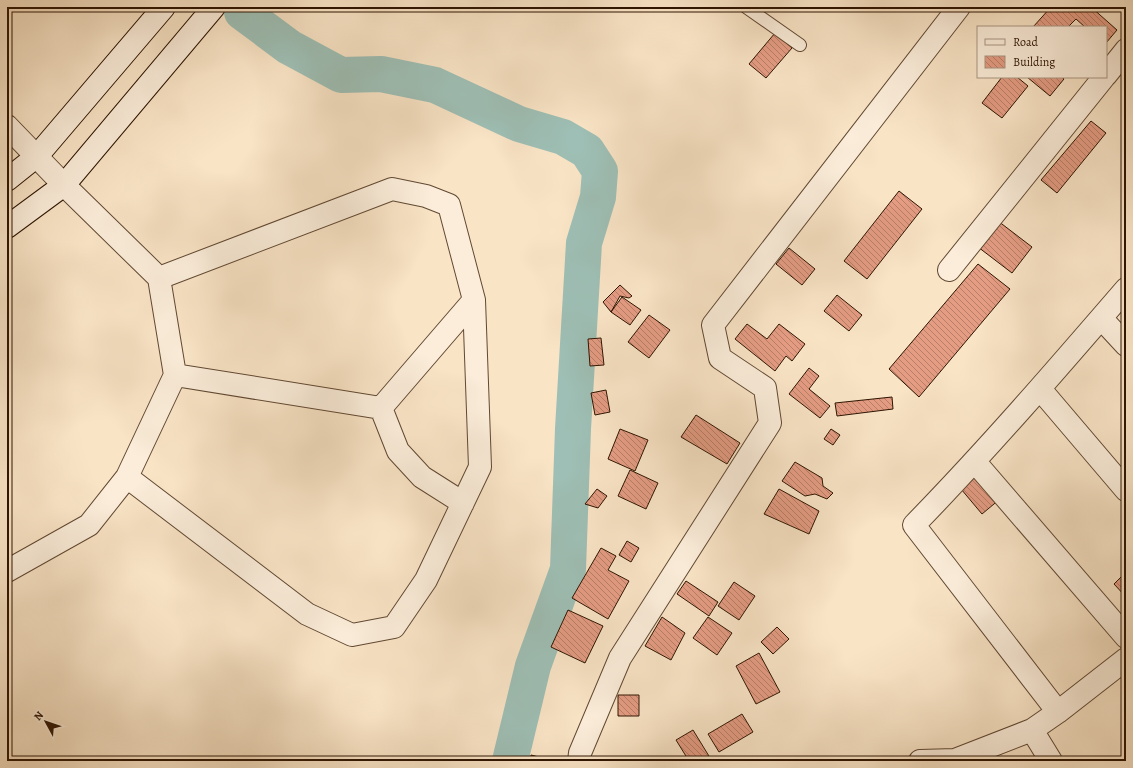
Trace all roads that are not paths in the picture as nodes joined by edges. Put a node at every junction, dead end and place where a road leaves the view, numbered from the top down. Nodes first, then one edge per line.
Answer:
1 (164, 7) edge
2 (214, 7) edge
3 (746, 7) edge
4 (959, 7) edge
5 (800, 45) dead end
6 (1126, 50) edge
7 (1107, 74) edge
8 (1103, 78) edge
9 (7, 126) edge
10 (37, 156) junction
11 (7, 180) edge
12 (64, 185) junction
13 (7, 227) edge
14 (949, 270) dead end
15 (159, 278) junction
16 (1126, 289) edge
17 (474, 300) junction
18 (1101, 318) junction
19 (1126, 345) edge
20 (175, 375) junction
21 (1040, 390) junction
22 (381, 408) junction
23 (975, 462) junction
24 (127, 477) junction
25 (1126, 490) edge
26 (463, 503) junction
27 (7, 571) edge
28 (1126, 637) edge
29 (1126, 659) edge
30 (1058, 712) junction
31 (1032, 730) junction
32 (956, 760) edge
33 (579, 761) edge
34 (920, 761) edge
35 (1051, 761) edge

1 - 10 street
2 - 12 street
3 - 5 lane
4 - 33 street
6 - 7 street
8 - 14 street
9 - 10 street
10 - 11 street
10 - 12 street
12 - 13 street
12 - 15 street
15 - 17 street
15 - 20 street
16 - 18 street
17 - 22 street
17 - 26 street
18 - 19 street
18 - 21 street
20 - 22 street
20 - 24 street
21 - 23 street
21 - 25 street
22 - 26 street
23 - 28 street
23 - 30 street
24 - 26 street
24 - 27 street
29 - 30 street
30 - 31 street
31 - 32 street
31 - 35 street
32 - 34 street

